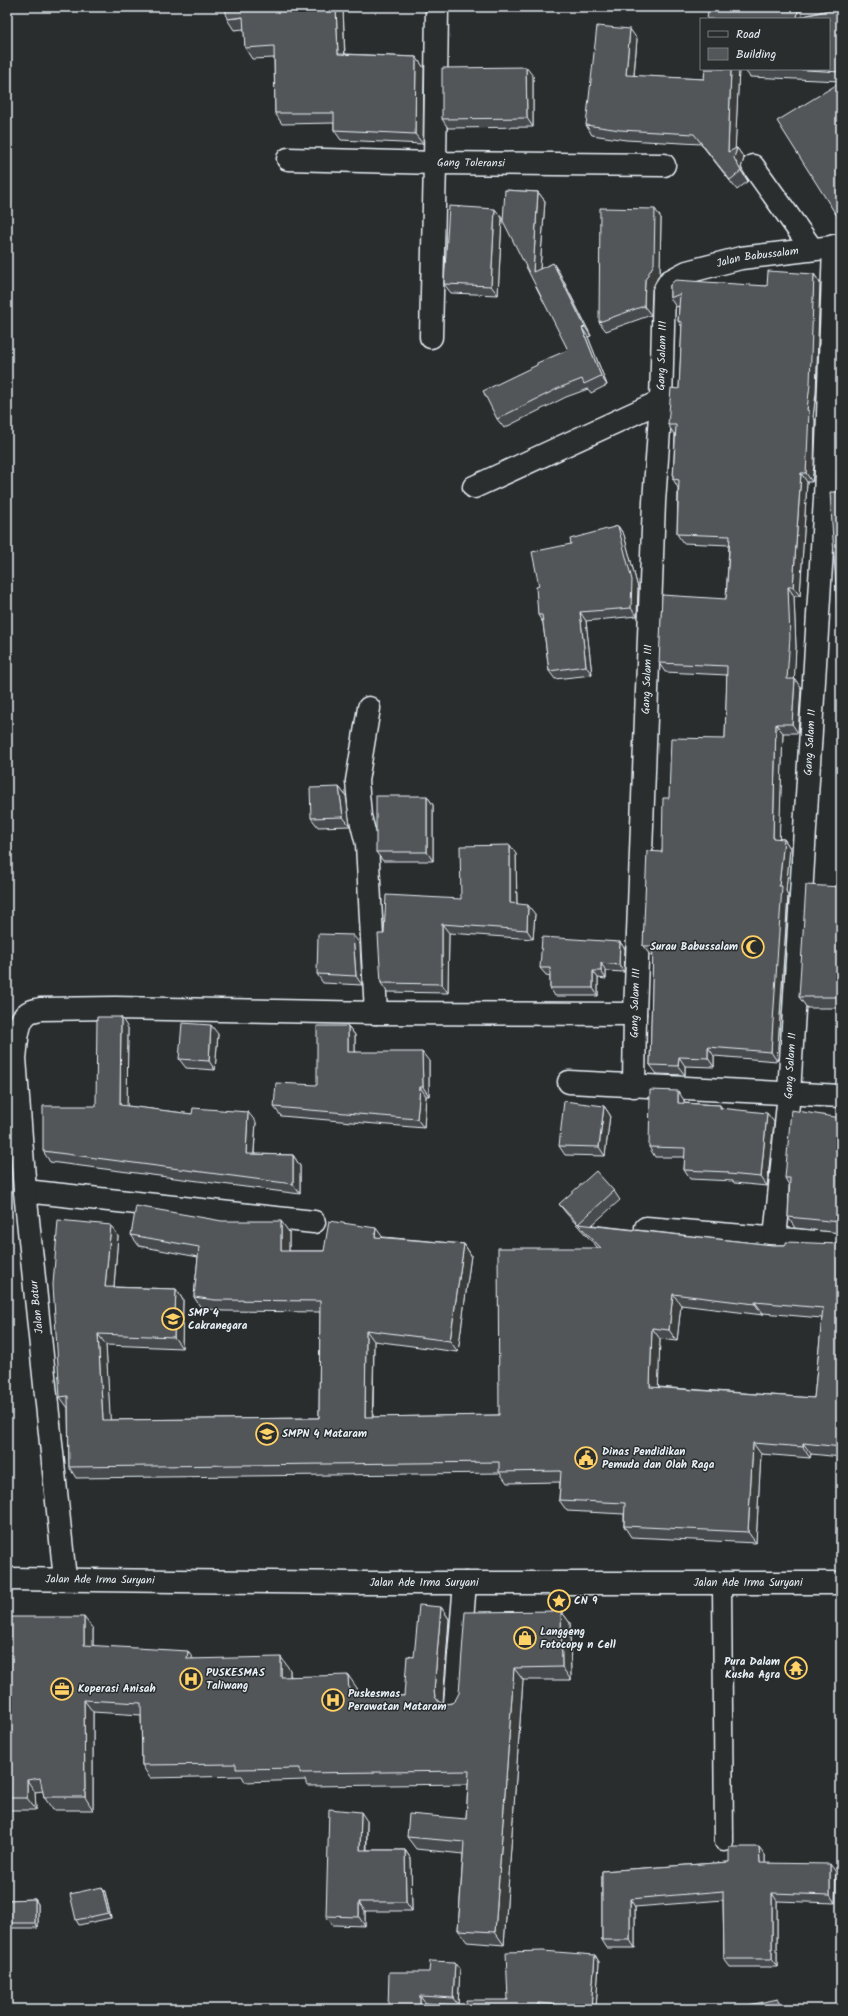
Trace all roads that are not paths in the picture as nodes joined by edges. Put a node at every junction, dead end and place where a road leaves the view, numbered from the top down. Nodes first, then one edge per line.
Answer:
1 (437, 7) edge
2 (288, 159) dead end
3 (435, 163) junction
4 (664, 165) dead end
5 (753, 166) dead end
6 (837, 246) edge
7 (812, 249) junction
8 (676, 277) joint
9 (431, 337) dead end
10 (661, 400) junction
11 (474, 487) dead end
12 (369, 708) dead end
13 (376, 1013) junction
14 (636, 1014) junction
15 (568, 1082) dead end
16 (634, 1086) junction
17 (789, 1093) junction
18 (841, 1096) edge
19 (25, 1191) junction
20 (314, 1222) dead end
21 (646, 1228) dead end
22 (775, 1238) junction
23 (841, 1244) edge
24 (7, 1579) edge
25 (65, 1579) junction
26 (465, 1583) junction
27 (841, 1583) edge
28 (722, 1584) junction
29 (455, 1704) edge
30 (724, 1842) dead end

1 - 3 street, Gang Toleransi
2 - 3 street
3 - 4 street, Gang Toleransi
3 - 9 street
5 - 7 street
6 - 7 street, Jalan Babussalam
6 - 17 street, Gang Salam II
7 - 8 street, Jalan Babussalam
8 - 10 street, Gang Salam III
10 - 11 street
10 - 14 street, Gang Salam III
12 - 13 street
13 - 14 street
13 - 19 street, Jalan Batur
14 - 16 street, Gang Salam III
15 - 16 street
16 - 17 street
17 - 18 street
17 - 22 street, Gang Salam II
19 - 20 street
19 - 25 street, Jalan Batur
21 - 22 street
22 - 23 street
24 - 25 street, Jalan Ade Irma Suryani
25 - 26 street, Jalan Ade Irma Suryani
26 - 28 street, Jalan Ade Irma Suryani
26 - 29 street
27 - 28 street, Jalan Ade Irma Suryani
28 - 30 lane

